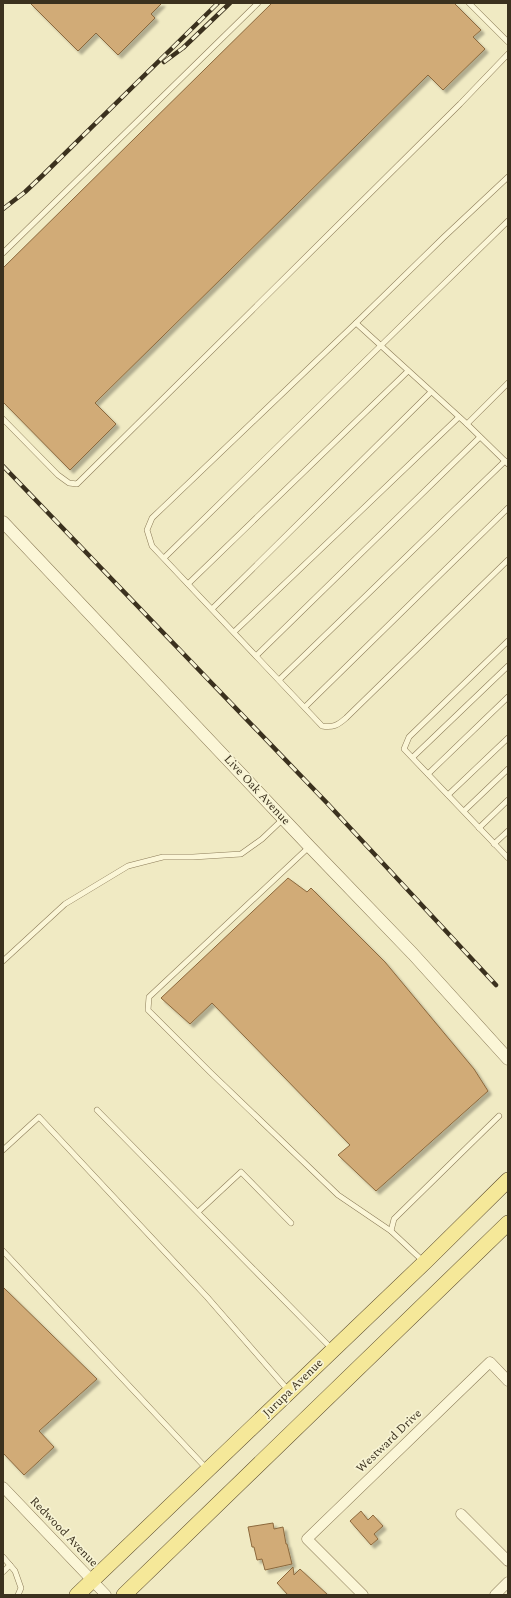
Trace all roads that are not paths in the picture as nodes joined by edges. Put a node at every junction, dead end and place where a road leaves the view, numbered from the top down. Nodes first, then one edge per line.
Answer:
1 (258, 3) edge
2 (469, 3) edge
3 (508, 42) edge
4 (508, 54) edge
5 (508, 177) edge
6 (508, 221) edge
7 (3, 253) edge
8 (356, 323) junction
9 (380, 345) junction
10 (408, 371) junction
11 (508, 383) edge
12 (432, 392) junction
13 (459, 417) junction
14 (3, 419) edge
15 (467, 424) junction
16 (480, 437) junction
17 (506, 463) edge
18 (508, 508) edge
19 (3, 522) edge
20 (164, 558) junction
21 (508, 560) edge
22 (188, 584) junction
23 (212, 609) junction
24 (234, 632) junction
25 (508, 641) edge
26 (256, 656) junction
27 (508, 666) edge
28 (279, 680) junction
29 (508, 697) edge
30 (305, 707) junction
31 (508, 738) edge
32 (413, 758) junction
33 (508, 769) edge
34 (428, 774) junction
35 (448, 795) junction
36 (508, 800) edge
37 (464, 811) junction
38 (284, 818) junction
39 (479, 828) junction
40 (508, 831) edge
41 (494, 844) junction
42 (310, 847) junction
43 (508, 858) edge
44 (3, 961) edge
45 (508, 1059) edge
46 (97, 1110) dead end
47 (499, 1116) dead end
48 (3, 1150) edge
49 (508, 1180) edge
50 (198, 1212) junction
51 (291, 1223) dead end
52 (508, 1223) edge
53 (390, 1231) junction
54 (3, 1251) edge
55 (424, 1262) junction
56 (333, 1350) junction
57 (508, 1381) edge
58 (289, 1392) junction
59 (208, 1470) junction
60 (3, 1487) edge
61 (461, 1514) dead end
62 (3, 1557) edge
63 (508, 1561) edge
64 (10, 1565) junction
65 (3, 1572) edge
66 (92, 1580) junction
67 (508, 1582) edge
68 (18, 1595) edge
69 (77, 1595) edge
70 (106, 1595) edge
71 (124, 1595) edge
72 (362, 1595) edge
73 (495, 1595) edge

1 - 7 lane
2 - 3 lane
4 - 14 lane
5 - 8 lane
6 - 9 lane
8 - 9 lane
8 - 20 lane
9 - 10 lane
9 - 20 lane
10 - 12 lane
10 - 22 lane
11 - 15 lane
12 - 13 lane
12 - 23 lane
13 - 15 lane
13 - 24 lane
15 - 16 lane
16 - 17 lane
16 - 26 lane
17 - 28 lane
18 - 30 lane
19 - 38 street, Live Oak Avenue
20 - 22 lane
21 - 30 lane
22 - 23 lane
23 - 24 lane
24 - 26 lane
25 - 32 lane
26 - 28 lane
27 - 32 lane
28 - 30 lane
29 - 34 lane
31 - 35 lane
32 - 34 lane
33 - 37 lane
34 - 35 lane
35 - 37 lane
36 - 39 lane
37 - 39 lane
38 - 42 street, Live Oak Avenue
38 - 44 lane
39 - 41 lane
40 - 41 lane
41 - 43 lane
42 - 45 street, Live Oak Avenue
42 - 53 lane
46 - 50 lane
47 - 53 lane
48 - 58 lane
49 - 55 main road, Jurupa Avenue
50 - 51 lane
50 - 56 lane
52 - 71 main road
53 - 55 lane
54 - 59 lane
55 - 56 main road, Jurupa Avenue
56 - 58 main road, Jurupa Avenue
57 - 72 street, Westward Drive
58 - 59 main road, Jurupa Avenue
59 - 66 main road, Jurupa Avenue
60 - 66 street, Redwood Avenue
61 - 63 street
62 - 64 lane
64 - 65 lane
64 - 68 lane
66 - 69 main road, Jurupa Avenue
66 - 70 street, Redwood Avenue
67 - 73 street

